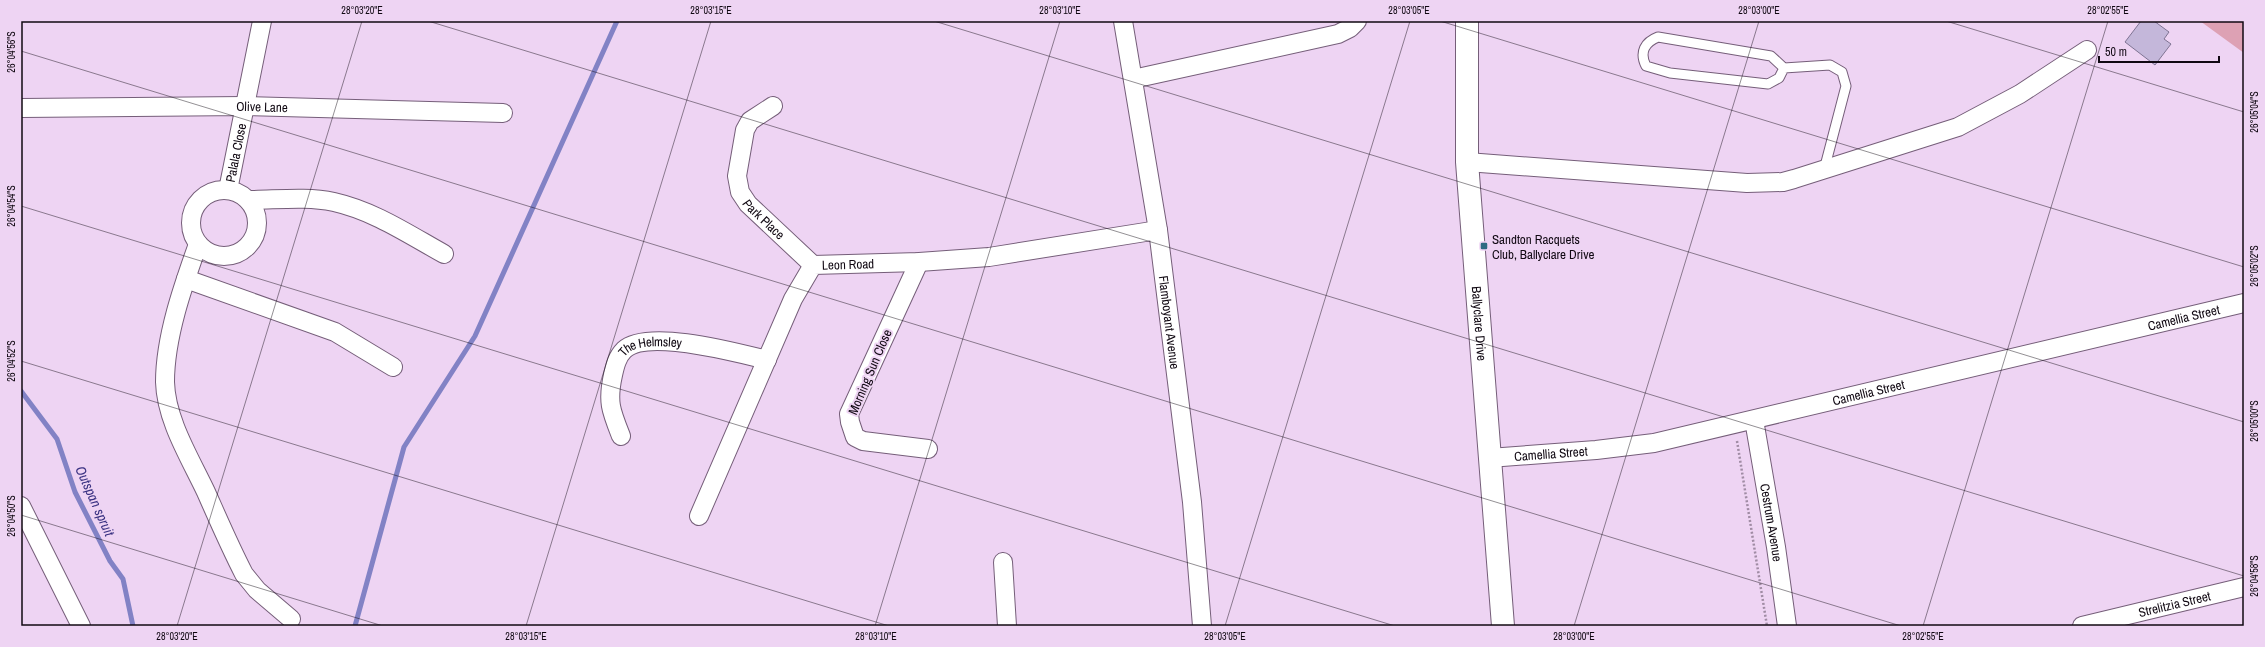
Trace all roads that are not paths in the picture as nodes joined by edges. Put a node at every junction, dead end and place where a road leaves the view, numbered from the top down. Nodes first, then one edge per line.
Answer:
1 (262, 21) edge
2 (1123, 21) edge
3 (1357, 21) edge
4 (1467, 21) edge
5 (2087, 50) dead end
6 (1784, 68) junction
7 (1133, 79) junction
8 (245, 106) junction
9 (773, 106) dead end
10 (21, 108) edge
11 (503, 113) dead end
12 (1467, 162) junction
13 (1824, 170) junction
14 (228, 190) junction
15 (248, 200) junction
16 (1158, 230) junction
17 (198, 244) junction
18 (444, 254) dead end
19 (919, 262) junction
20 (813, 265) junction
21 (186, 279) junction
22 (2244, 303) edge
23 (766, 360) junction
24 (393, 367) dead end
25 (1754, 420) junction
26 (621, 436) dead end
27 (928, 449) dead end
28 (1489, 458) junction
29 (21, 506) edge
30 (699, 516) dead end
31 (1002, 562) dead end
32 (2244, 587) edge
33 (291, 618) dead end
34 (81, 626) edge
35 (1007, 626) edge
36 (1202, 626) edge
37 (1503, 626) edge
38 (1787, 626) edge
39 (2082, 626) edge

1 - 8 street, Palala Close
2 - 7 street, Flamboyant Avenue
3 - 7 street
4 - 12 street, Ballyclare Drive
5 - 13 street
6 - 6 lane
6 - 13 lane
7 - 16 street, Flamboyant Avenue
8 - 10 street, Olive Lane
8 - 11 street, Olive Lane
8 - 14 street, Palala Close
9 - 20 street, Park Place
12 - 13 street
12 - 28 street, Ballyclare Drive
14 - 15 street
14 - 17 street
15 - 17 street
15 - 18 street
16 - 19 street, Leon Road
16 - 36 street, Flamboyant Avenue
17 - 21 street
19 - 20 street, Leon Road
19 - 27 street, Morning Sun Close
20 - 23 street, Leon Road
21 - 24 street
21 - 33 street
22 - 25 street, Camellia Street
23 - 26 street, The Helmsley
23 - 30 street, Leon Road
25 - 28 street, Camellia Street
25 - 38 street, Cestrum Avenue
28 - 37 street, Ballyclare Drive
29 - 34 street
31 - 35 street
32 - 39 street, Strelitzia Street

